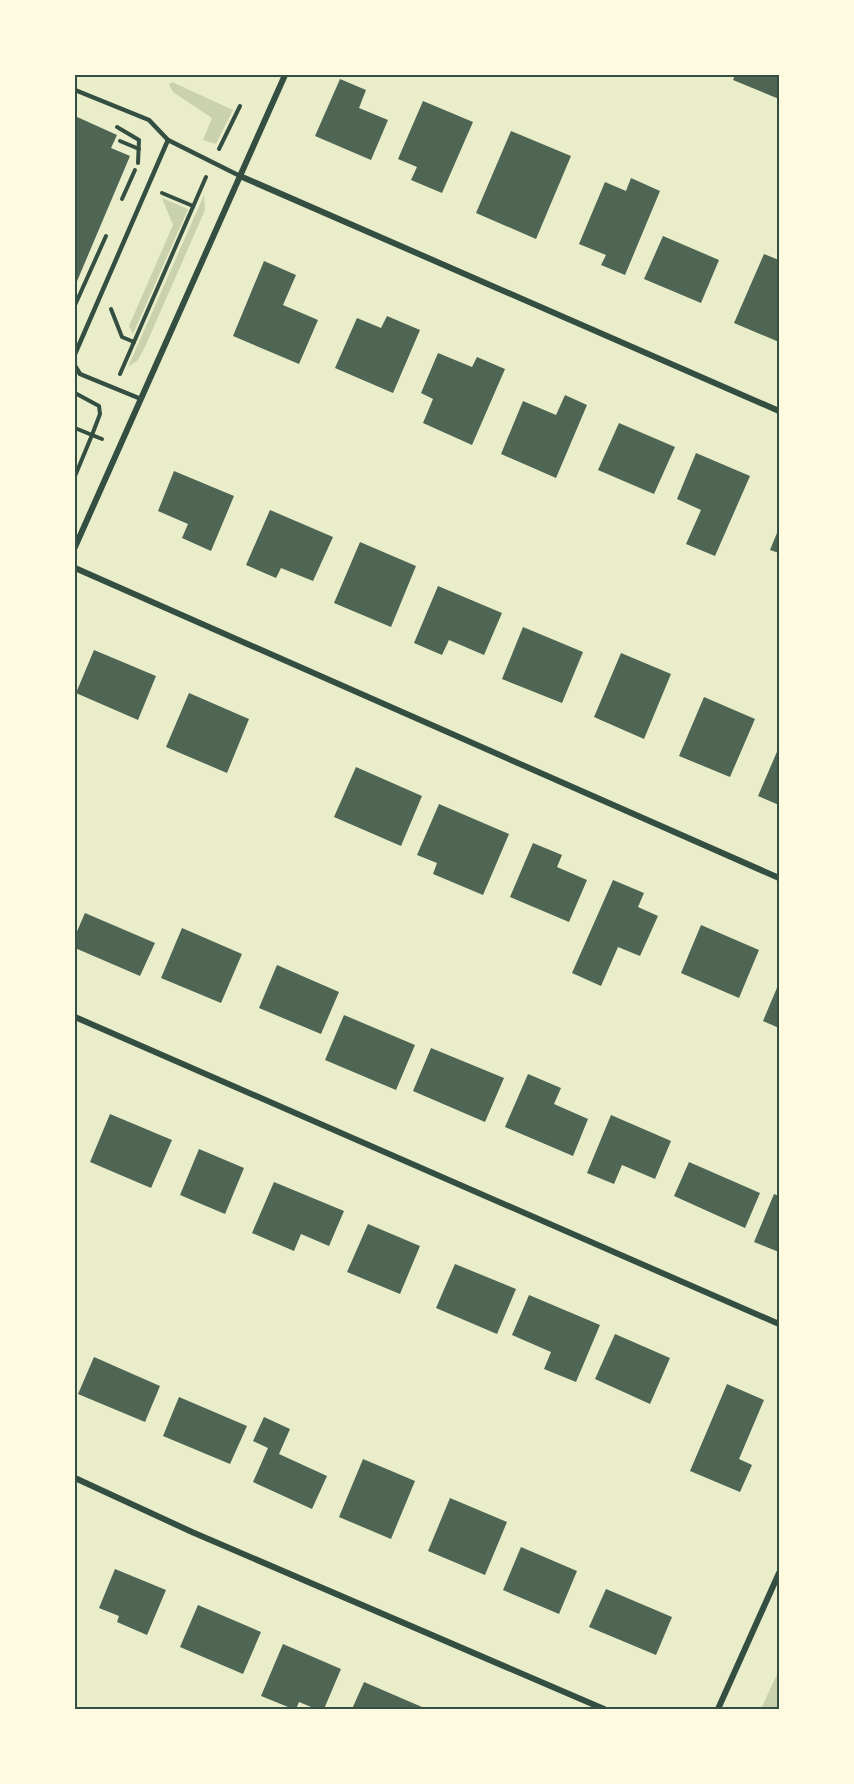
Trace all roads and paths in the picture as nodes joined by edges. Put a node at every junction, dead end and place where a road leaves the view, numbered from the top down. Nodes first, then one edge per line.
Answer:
1 (285, 75) edge
2 (75, 90) edge
3 (106, 122) dead end
4 (168, 140) junction
5 (120, 141) dead end
6 (139, 148) junction
7 (240, 176) junction
8 (168, 196) dead end
9 (121, 202) dead end
10 (193, 206) dead end
11 (187, 219) dead end
12 (107, 234) dead end
13 (75, 304) edge
14 (110, 306) dead end
15 (135, 342) junction
16 (75, 354) edge
17 (75, 366) edge
18 (113, 388) junction
19 (75, 393) edge
20 (141, 399) junction
21 (97, 405) junction
22 (779, 411) edge
23 (75, 428) edge
24 (92, 435) junction
25 (102, 439) dead end
26 (75, 476) edge
27 (75, 547) edge
28 (75, 568) edge
29 (779, 878) edge
30 (75, 1017) edge
31 (779, 1324) edge
32 (75, 1478) edge
33 (779, 1573) edge
34 (604, 1709) edge
35 (718, 1709) edge

1 - 7 street
2 - 4 lane
3 - 6 path
4 - 7 lane
4 - 16 lane
5 - 6 path
6 - 9 path
7 - 20 street
7 - 22 street
8 - 10 path
11 - 15 path
12 - 13 path
14 - 15 path
15 - 18 path
17 - 18 lane
18 - 20 lane
18 - 21 path
19 - 21 path
20 - 27 street
21 - 24 path
23 - 24 path
24 - 25 path
24 - 26 path
28 - 29 street
30 - 31 street
32 - 34 street
33 - 35 street

